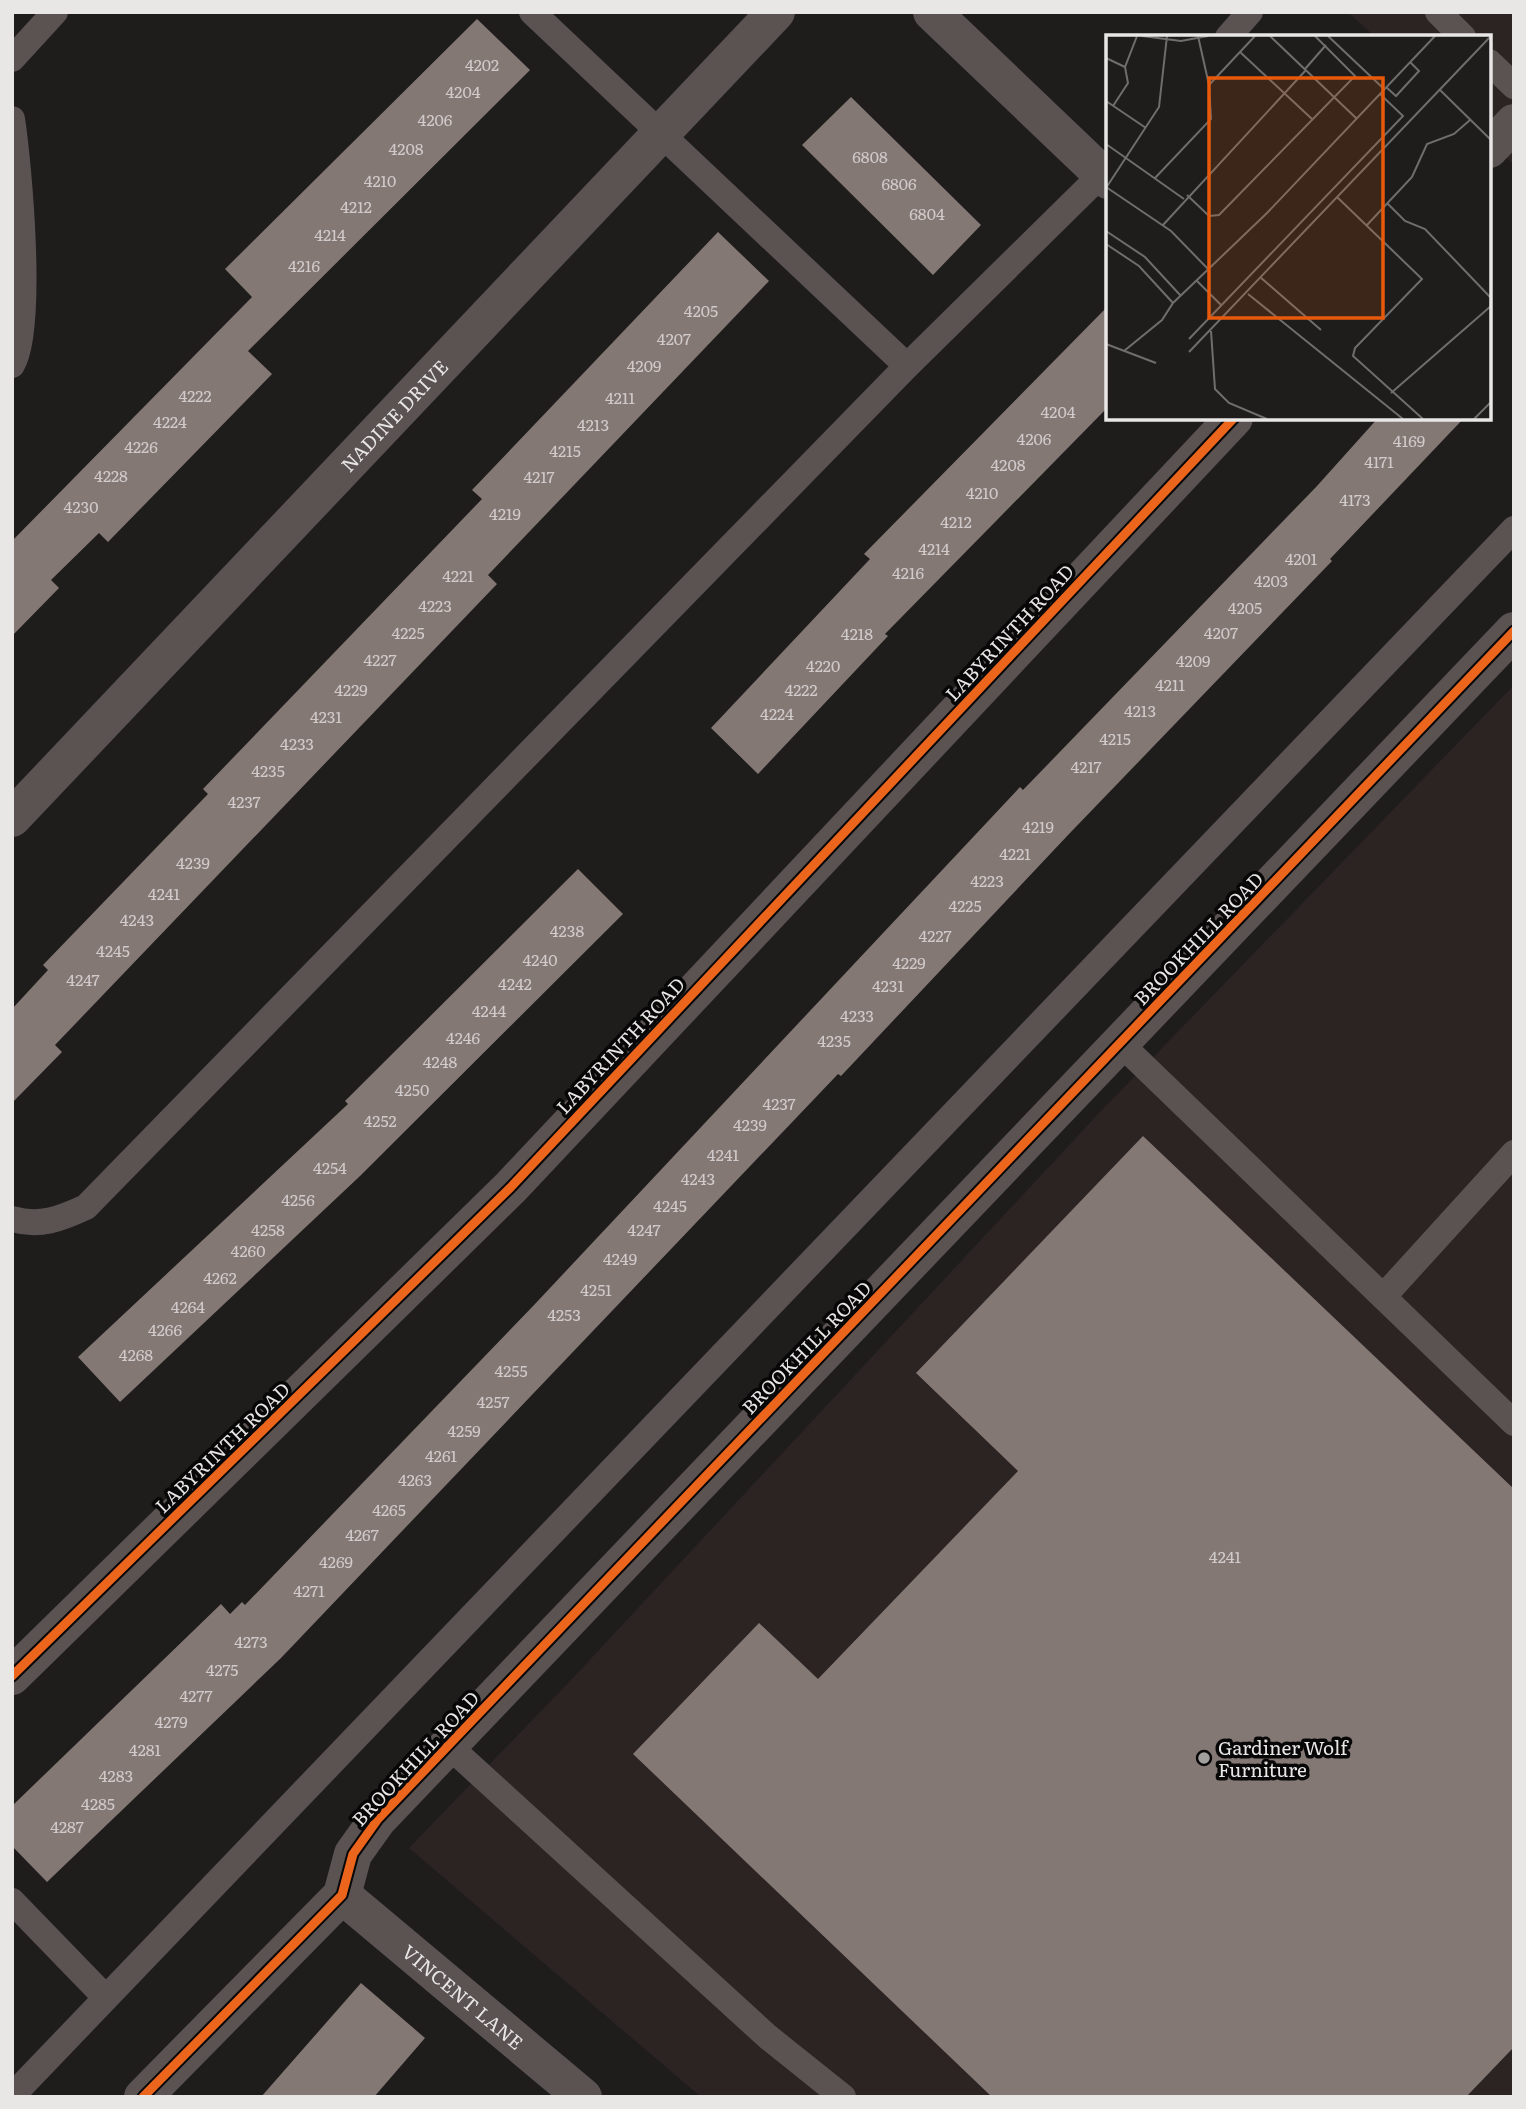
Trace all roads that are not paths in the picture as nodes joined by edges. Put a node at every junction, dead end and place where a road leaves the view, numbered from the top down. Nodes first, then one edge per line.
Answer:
1 (55, 12) edge
2 (532, 12) edge
3 (776, 12) edge
4 (932, 12) edge
5 (1250, 12) edge
6 (1438, 12) edge
7 (1230, 35) edge
8 (1461, 35) edge
9 (12, 59) edge
10 (1491, 64) edge
11 (1514, 86) edge
12 (12, 119) edge
13 (661, 134) junction
14 (1106, 174) edge
15 (12, 365) edge
16 (907, 366) junction
17 (1232, 420) edge
18 (1514, 529) edge
19 (1514, 631) edge
20 (12, 818) edge
21 (1121, 1044) junction
22 (1514, 1153) edge
23 (12, 1219) edge
24 (1383, 1297) junction
25 (1514, 1423) edge
26 (12, 1676) edge
27 (449, 1746) junction
28 (342, 1895) junction
29 (12, 1901) edge
30 (106, 1998) junction
31 (12, 2096) edge
32 (143, 2097) edge
33 (583, 2097) edge
34 (843, 2097) edge

1 - 9 lane
2 - 13 lane
3 - 13 street, NADINE DRIVE
4 - 14 street
5 - 7 lane
6 - 8 lane
10 - 11 lane
12 - 15 lane
13 - 16 lane
13 - 20 street, NADINE DRIVE
14 - 16 lane
16 - 23 lane
17 - 26 street, LABYRINTH ROAD
18 - 30 lane
19 - 21 street, BROOKHILL ROAD
21 - 24 lane
21 - 27 street, BROOKHILL ROAD
22 - 24 lane
24 - 25 lane
27 - 28 street, BROOKHILL ROAD
27 - 34 lane
28 - 32 street, BROOKHILL ROAD
28 - 33 street, VINCENT LANE
29 - 30 lane
30 - 31 lane

